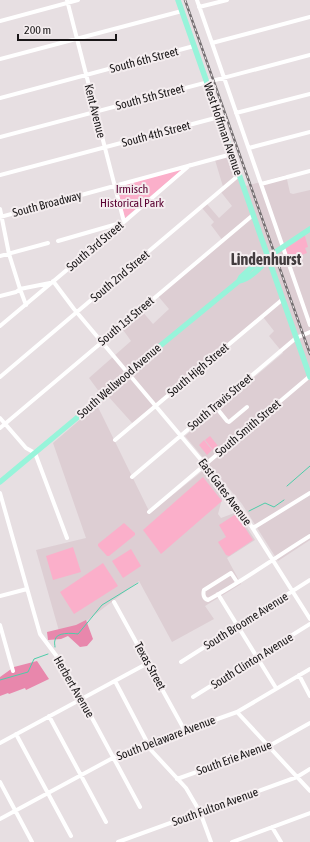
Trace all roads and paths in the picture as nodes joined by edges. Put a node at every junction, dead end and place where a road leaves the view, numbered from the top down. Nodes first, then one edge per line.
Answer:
1 (78, 0) edge
2 (178, 0) edge
3 (197, 0) edge
4 (227, 0) edge
5 (67, 1) edge
6 (199, 7) junction
7 (182, 11) junction
8 (310, 17) edge
9 (0, 21) edge
10 (77, 39) junction
11 (212, 42) junction
12 (194, 46) junction
13 (310, 55) edge
14 (0, 59) edge
15 (86, 75) junction
16 (224, 78) junction
17 (207, 82) junction
18 (310, 94) edge
19 (0, 98) edge
20 (96, 111) junction
21 (236, 113) junction
22 (219, 117) junction
23 (310, 132) edge
24 (0, 137) edge
25 (104, 147) junction
26 (249, 148) junction
27 (232, 154) junction
28 (190, 164) junction
29 (310, 171) edge
30 (0, 175) edge
31 (240, 175) junction
32 (261, 184) junction
33 (115, 186) junction
34 (0, 209) edge
35 (253, 215) junction
36 (1, 216) edge
37 (124, 222) junction
38 (310, 229) edge
39 (58, 241) dead end
40 (48, 243) dead end
41 (283, 247) junction
42 (9, 254) junction
43 (0, 256) edge
44 (268, 257) junction
45 (52, 282) junction
46 (20, 289) junction
47 (0, 296) edge
48 (283, 299) junction
49 (26, 305) junction
50 (77, 312) junction
51 (310, 325) edge
52 (0, 326) edge
53 (310, 332) edge
54 (296, 338) junction
55 (102, 342) junction
56 (128, 372) junction
57 (0, 377) edge
58 (310, 377) edge
59 (156, 406) junction
60 (215, 406) junction
61 (247, 407) dead end
62 (0, 418) edge
63 (5, 424) junction
64 (0, 428) edge
65 (181, 435) junction
66 (115, 440) dead end
67 (35, 453) junction
68 (204, 464) junction
69 (132, 477) dead end
70 (0, 482) edge
71 (0, 493) edge
72 (310, 493) edge
73 (150, 512) dead end
74 (253, 528) junction
75 (310, 536) edge
76 (67, 538) dead end
77 (272, 560) junction
78 (310, 580) edge
79 (237, 582) junction
80 (27, 589) junction
81 (292, 591) junction
82 (218, 594) junction
83 (0, 596) edge
84 (114, 602) dead end
85 (310, 619) edge
86 (310, 624) edge
87 (0, 625) edge
88 (238, 626) junction
89 (257, 657) junction
90 (181, 662) dead end
91 (148, 663) junction
92 (310, 669) edge
93 (13, 671) dead end
94 (298, 675) junction
95 (115, 681) junction
96 (276, 688) junction
97 (310, 696) edge
98 (194, 697) dead end
99 (82, 699) junction
100 (237, 712) junction
101 (49, 716) junction
102 (310, 723) edge
103 (184, 731) junction
104 (16, 734) junction
105 (0, 743) edge
106 (148, 743) junction
107 (269, 746) junction
108 (113, 758) junction
109 (310, 769) edge
110 (81, 776) junction
111 (297, 777) junction
112 (177, 778) junction
113 (0, 782) edge
114 (310, 791) edge
115 (48, 793) junction
116 (140, 807) dead end
117 (15, 811) junction
118 (200, 812) junction
119 (310, 813) edge
120 (0, 819) edge
121 (106, 822) dead end
122 (272, 827) junction
123 (71, 836) dead end
124 (32, 842) edge
125 (118, 842) edge
126 (211, 842) edge
127 (232, 842) edge
128 (280, 842) edge

1 - 5 street
2 - 7 main road, West Hoffman Avenue
3 - 6 street, West Hoffman Avenue
4 - 6 street
5 - 9 street
5 - 10 street, Kent Avenue
6 - 11 street, West Hoffman Avenue
7 - 10 street
7 - 12 main road, West Hoffman Avenue
8 - 11 street
10 - 14 street
10 - 15 street, Kent Avenue
11 - 16 street, West Hoffman Avenue
12 - 15 street, South 6th Street
12 - 17 main road, West Hoffman Avenue
13 - 16 street, South 5th Street
15 - 19 street, South 6th Street
15 - 20 street, Kent Avenue
16 - 17 street, South 5th Street
16 - 21 street, West Hoffman Avenue
17 - 20 street, South 5th Street
17 - 22 main road, West Hoffman Avenue
18 - 21 street
20 - 24 street, South 5th Street
20 - 25 street, Kent Avenue
21 - 26 street, West Hoffman Avenue
22 - 25 street, South 4th Street
22 - 27 main road, West Hoffman Avenue
23 - 26 street
25 - 30 street, South 4th Street
25 - 33 street, Kent Avenue
26 - 32 street, West Hoffman Avenue
27 - 28 street, South Broadway
27 - 31 main road, West Hoffman Avenue
28 - 33 street, South Broadway
28 - 37 street, South 3rd Street
29 - 32 street
31 - 35 main road, West Hoffman Avenue
31 - 50 street, South 2nd Street
32 - 41 street, West Hoffman Avenue
33 - 36 street, South Broadway
33 - 37 street, Kent Avenue
34 - 36 street
35 - 44 main road, West Hoffman Avenue
35 - 55 street, South 1st Street
36 - 42 street
37 - 39 street
37 - 45 street, South 3rd Street
38 - 41 main road, South Wellwood Avenue
40 - 42 street
41 - 44 main road, South Wellwood Avenue
41 - 51 street, West Hoffman Avenue
42 - 43 street
42 - 46 street
44 - 48 main road, West Hoffman Avenue
44 - 56 main road, South Wellwood Avenue
45 - 46 street
45 - 49 street, South 3rd Street
45 - 50 street, East Gates Avenue
46 - 47 street
46 - 49 street
48 - 54 main road, West Hoffman Avenue
48 - 59 street, South High Street
49 - 52 street, South 3rd Street
50 - 55 street, East Gates Avenue
50 - 57 street, South 2nd Street
53 - 54 street, South Travis Street
54 - 58 main road, West Hoffman Avenue
54 - 60 street, South Travis Street
55 - 56 street, East Gates Avenue
55 - 63 street, South 1st Street
56 - 59 street, East Gates Avenue
56 - 67 main road, South Wellwood Avenue
58 - 68 street, South Smith Street
59 - 65 street, East Gates Avenue
59 - 66 street, South High Street
60 - 61 street
60 - 65 street, South Travis Street
62 - 63 street
63 - 64 street, South 1st Street
63 - 67 street
65 - 68 street, East Gates Avenue
65 - 69 street, South Travis Street
67 - 70 main road, South Wellwood Avenue
67 - 76 street
68 - 73 street, South Smith Street
68 - 74 street, East Gates Avenue
71 - 80 street, Herbert Avenue
72 - 74 street
74 - 77 street, East Gates Avenue
75 - 77 street
77 - 79 street
77 - 81 street, East Gates Avenue
78 - 81 street, South Broome Avenue
79 - 82 street
79 - 82 street
80 - 83 street
80 - 99 street, Herbert Avenue
81 - 85 street, East Gates Avenue
81 - 88 street, South Broome Avenue
82 - 88 street
84 - 91 street, Texas Street
86 - 89 street, South Clinton Avenue
87 - 93 street
88 - 89 street
88 - 90 street, South Broome Avenue
89 - 96 street
89 - 98 street, South Clinton Avenue
91 - 95 street
91 - 103 street, Texas Street
92 - 94 street, South Delaware Avenue
94 - 96 street, South Delaware Avenue
94 - 97 street
95 - 99 street
95 - 106 street
96 - 100 street, South Delaware Avenue
99 - 101 street
99 - 108 street, Herbert Avenue
100 - 103 street, South Delaware Avenue
100 - 107 street
101 - 104 street
101 - 110 street
102 - 107 street, South Erie Avenue
103 - 106 street, South Delaware Avenue
104 - 105 street
104 - 115 street
106 - 108 street, South Delaware Avenue
106 - 112 street
107 - 111 street
107 - 112 street, South Erie Avenue
108 - 110 street, South Delaware Avenue
108 - 116 street, Herbert Avenue
109 - 111 street, South Fulton Avenue
110 - 115 street, South Delaware Avenue
110 - 121 street
111 - 114 street
111 - 118 street, South Fulton Avenue
112 - 118 street
113 - 117 street
115 - 117 street, South Delaware Avenue
115 - 123 street
117 - 120 street, South Delaware Avenue
117 - 124 street
118 - 125 street, South Fulton Avenue
118 - 126 street
119 - 122 street
122 - 127 street
122 - 128 street

